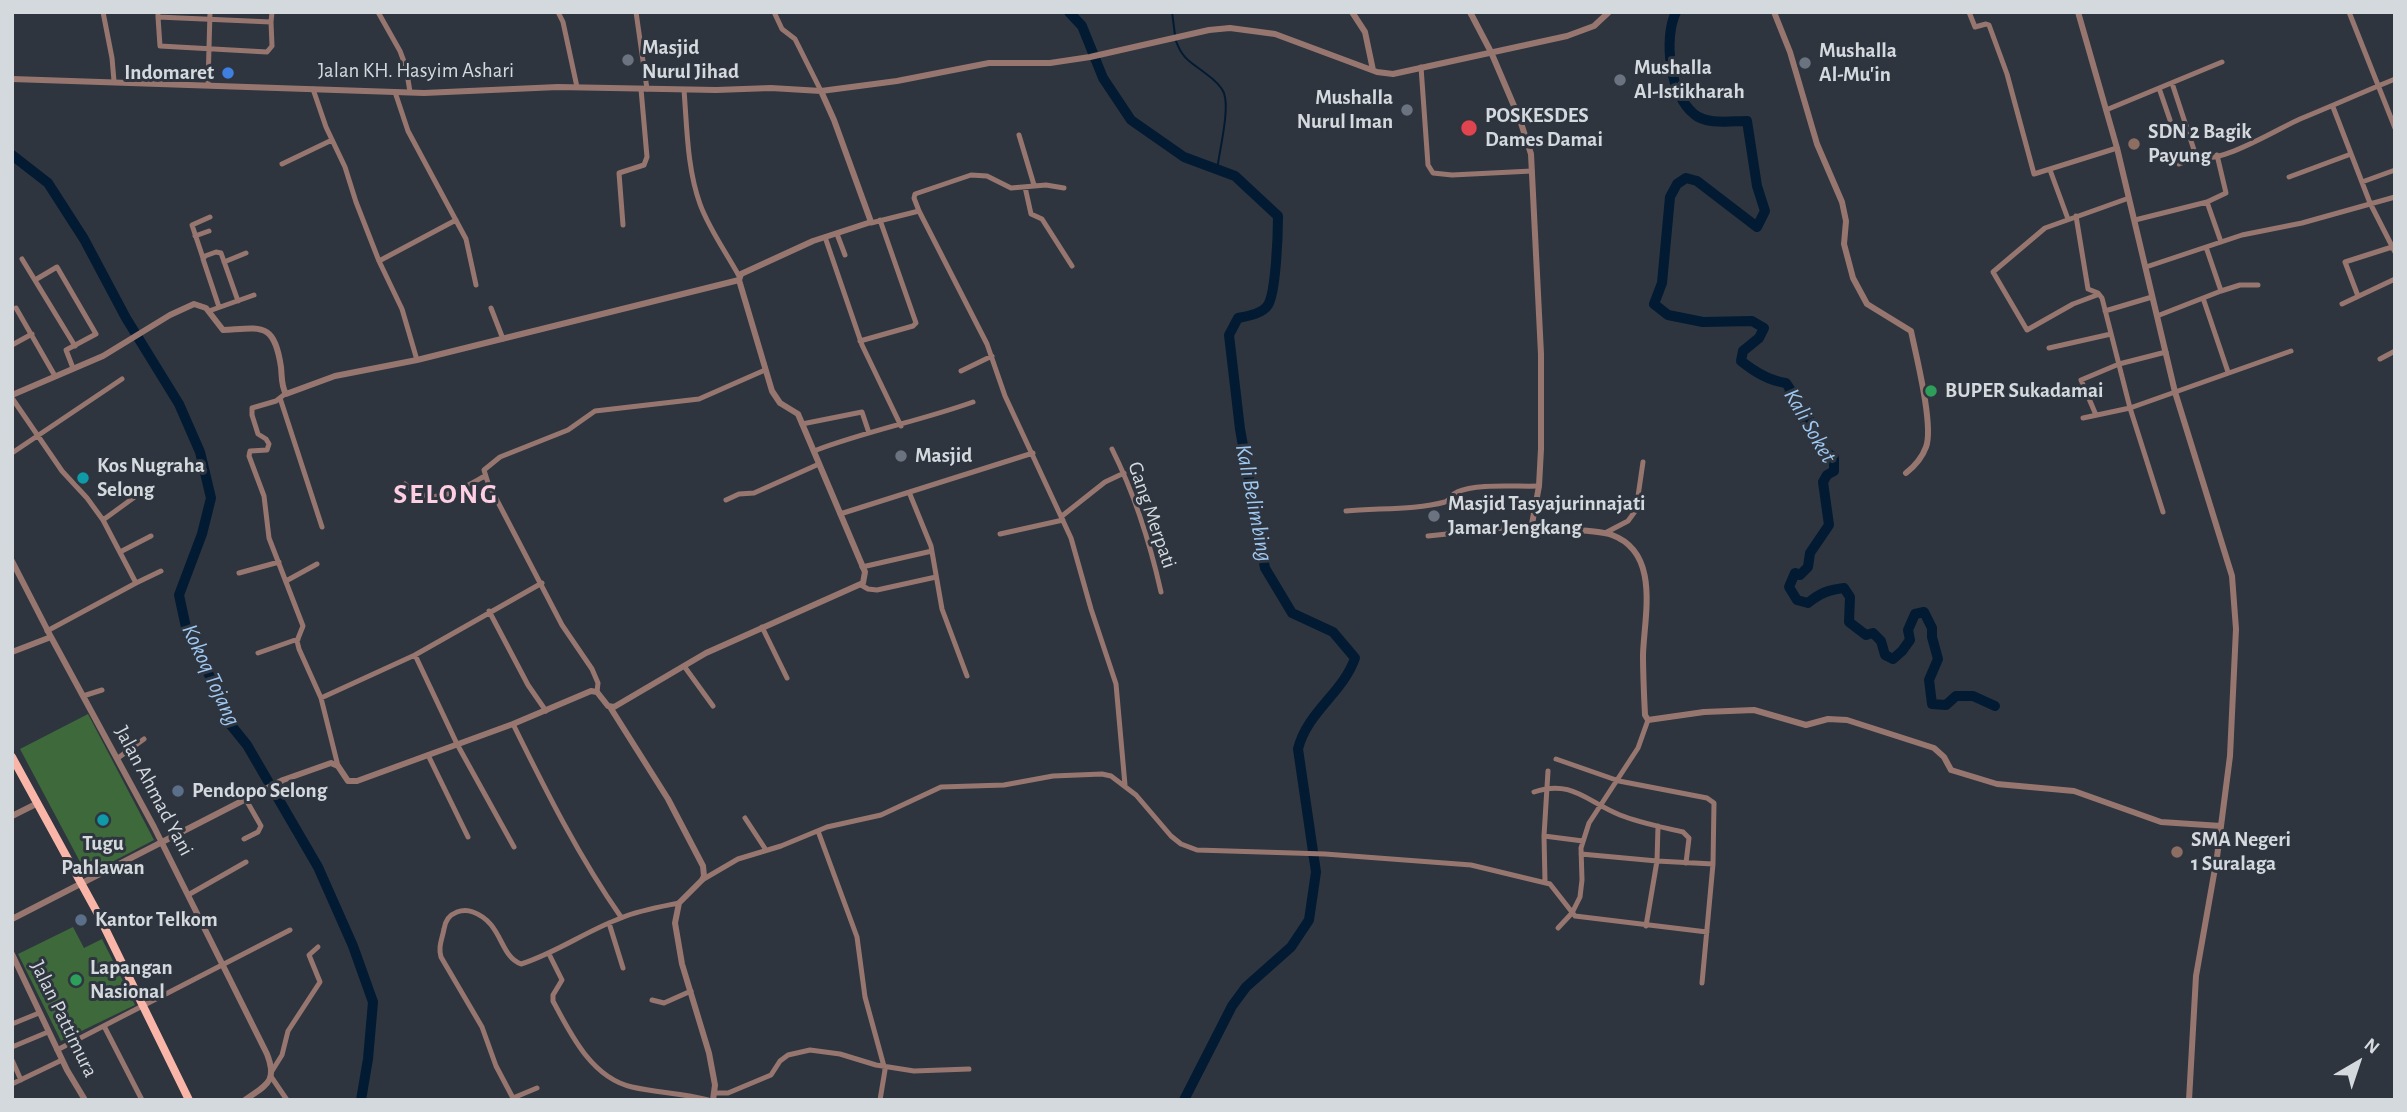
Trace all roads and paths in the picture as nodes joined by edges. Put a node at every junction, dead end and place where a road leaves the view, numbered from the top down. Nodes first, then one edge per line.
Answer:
1 (103, 12) edge
2 (272, 12) edge
3 (378, 12) edge
4 (558, 12) edge
5 (636, 12) edge
6 (774, 12) edge
7 (1352, 12) edge
8 (1470, 12) edge
9 (1609, 12) edge
10 (1774, 12) edge
11 (1969, 12) edge
12 (2078, 12) edge
13 (2349, 12) edge
14 (158, 15) edge
15 (210, 15) edge
16 (271, 22) junction
17 (209, 50) junction
18 (1491, 52) junction
19 (2222, 62) dead end
20 (1422, 68) junction
21 (1373, 70) junction
22 (12, 79) edge
23 (2395, 79) edge
24 (114, 81) junction
25 (2172, 83) junction
26 (208, 84) junction
27 (2378, 86) junction
28 (577, 87) junction
29 (2159, 88) junction
30 (313, 89) junction
31 (644, 89) junction
32 (684, 90) junction
33 (821, 91) junction
34 (395, 92) junction
35 (410, 92) junction
36 (2333, 107) junction
37 (2106, 110) junction
38 (2170, 120) dead end
39 (2395, 128) edge
40 (1019, 135) dead end
41 (332, 140) junction
42 (2117, 148) junction
43 (2351, 154) junction
44 (2217, 155) junction
45 (2197, 157) junction
46 (282, 164) dead end
47 (2179, 164) dead end
48 (2050, 170) junction
49 (2395, 170) edge
50 (1532, 171) junction
51 (2289, 177) dead end
52 (2362, 183) junction
53 (1034, 186) junction
54 (1025, 187) junction
55 (1064, 188) dead end
56 (2395, 197) edge
57 (2129, 198) junction
58 (2207, 202) junction
59 (2370, 203) junction
60 (919, 211) junction
61 (210, 216) dead end
62 (2076, 216) junction
63 (2068, 219) junction
64 (456, 220) junction
65 (880, 220) junction
66 (2135, 220) junction
67 (871, 223) junction
68 (623, 225) dead end
69 (209, 231) dead end
70 (837, 233) junction
71 (195, 236) junction
72 (825, 237) junction
73 (2221, 242) junction
74 (2393, 245) edge
75 (2206, 247) junction
76 (246, 253) dead end
77 (845, 255) dead end
78 (204, 258) junction
79 (22, 259) dead end
80 (224, 261) junction
81 (379, 261) junction
82 (1072, 266) dead end
83 (2146, 267) junction
84 (739, 278) junction
85 (2395, 279) edge
86 (35, 280) junction
87 (476, 285) dead end
88 (2258, 285) dead end
89 (2221, 291) junction
90 (2099, 294) junction
91 (254, 295) dead end
92 (2358, 296) junction
93 (2152, 297) junction
94 (2203, 298) junction
95 (238, 301) junction
96 (2342, 304) dead end
97 (219, 307) junction
98 (16, 308) dead end
99 (491, 308) dead end
100 (209, 311) junction
101 (2105, 311) junction
102 (2157, 316) junction
103 (32, 334) junction
104 (2111, 334) junction
105 (503, 339) junction
106 (860, 341) junction
107 (12, 345) edge
108 (75, 346) junction
109 (2049, 348) dead end
110 (2291, 351) dead end
111 (2395, 351) edge
112 (2166, 352) junction
113 (992, 356) junction
114 (2380, 359) dead end
115 (417, 360) junction
116 (2119, 364) junction
117 (74, 368) junction
118 (765, 370) junction
119 (961, 371) dead end
120 (2228, 372) junction
121 (55, 376) junction
122 (122, 379) dead end
123 (2175, 392) junction
124 (12, 396) edge
125 (283, 396) junction
126 (973, 402) dead end
127 (2130, 408) junction
128 (2096, 415) junction
129 (2083, 418) dead end
130 (802, 424) junction
131 (901, 426) junction
132 (869, 433) junction
133 (38, 437) junction
134 (1112, 449) dead end
135 (814, 451) junction
136 (12, 453) edge
137 (1033, 453) junction
138 (1643, 462) dead end
139 (819, 464) junction
140 (1124, 473) junction
141 (1906, 473) dead end
142 (485, 476) junction
143 (405, 484) dead end
144 (1539, 486) junction
145 (147, 488) dead end
146 (909, 492) junction
147 (726, 499) dead end
148 (1346, 512) dead end
149 (2163, 512) dead end
150 (840, 514) junction
151 (1063, 518) junction
152 (103, 520) junction
153 (1532, 525) junction
154 (322, 527) dead end
155 (1605, 533) junction
156 (1000, 534) dead end
157 (151, 536) dead end
158 (1428, 536) dead end
159 (932, 551) junction
160 (120, 552) junction
161 (12, 561) edge
162 (279, 562) junction
163 (317, 564) dead end
164 (862, 567) junction
165 (161, 571) dead end
166 (239, 573) dead end
167 (936, 577) junction
168 (286, 580) junction
169 (136, 583) junction
170 (542, 583) junction
171 (861, 584) junction
172 (1161, 592) dead end
173 (489, 611) junction
174 (762, 627) junction
175 (49, 634) junction
176 (298, 639) junction
177 (12, 652) edge
178 (258, 653) dead end
179 (415, 655) junction
180 (684, 666) junction
181 (967, 676) dead end
182 (787, 678) dead end
183 (102, 690) dead end
184 (597, 692) junction
185 (83, 696) junction
186 (321, 698) junction
187 (713, 706) dead end
188 (610, 707) junction
189 (546, 710) junction
190 (1648, 720) junction
191 (513, 724) junction
192 (144, 739) dead end
193 (457, 744) junction
194 (428, 755) junction
195 (12, 757) edge
196 (118, 758) junction
197 (1556, 760) dead end
198 (338, 766) junction
199 (1548, 771) dead end
200 (1619, 781) junction
201 (1125, 785) junction
202 (1547, 787) junction
203 (1534, 792) dead end
204 (248, 797) junction
205 (38, 803) junction
206 (1601, 804) junction
207 (12, 816) edge
208 (745, 818) dead end
209 (1658, 826) junction
210 (2221, 826) junction
211 (818, 831) junction
212 (1544, 836) junction
213 (468, 837) dead end
214 (244, 839) dead end
215 (161, 841) junction
216 (1583, 841) junction
217 (514, 847) dead end
218 (766, 850) junction
219 (1581, 854) junction
220 (246, 862) dead end
221 (1657, 862) junction
222 (1686, 863) junction
223 (1713, 863) junction
224 (702, 880) junction
225 (1545, 881) junction
226 (82, 884) junction
227 (188, 895) junction
228 (679, 903) junction
229 (1572, 913) junction
230 (621, 918) junction
231 (12, 919) edge
232 (609, 923) junction
233 (1646, 926) junction
234 (1558, 928) dead end
235 (289, 930) dead end
236 (1707, 932) junction
237 (318, 947) dead end
238 (12, 954) edge
239 (549, 954) junction
240 (223, 965) junction
241 (623, 968) dead end
242 (1702, 983) dead end
243 (691, 991) junction
244 (652, 1000) dead end
245 (143, 1006) junction
246 (39, 1013) junction
247 (12, 1024) edge
248 (104, 1026) junction
249 (48, 1032) junction
250 (12, 1047) edge
251 (57, 1050) junction
252 (12, 1060) edge
253 (62, 1060) junction
254 (884, 1067) junction
255 (969, 1069) dead end
256 (272, 1074) junction
257 (21, 1080) junction
258 (12, 1084) edge
259 (537, 1088) dead end
260 (712, 1097) edge
261 (513, 1099) edge
262 (85, 1100) edge
263 (142, 1100) edge
264 (189, 1100) edge
265 (245, 1100) edge
266 (286, 1100) edge
267 (880, 1100) edge
268 (2189, 1100) edge

1 - 24 street
2 - 16 street
3 - 35 street
4 - 28 street
5 - 31 street
6 - 33 street
7 - 21 street
8 - 18 street
9 - 18 street
10 - 141 street
11 - 48 street
12 - 37 street
13 - 27 street
14 - 15 street
14 - 17 street
15 - 16 street
15 - 17 street
16 - 17 street
17 - 26 street
18 - 20 street
18 - 50 street
19 - 25 street
20 - 21 street
20 - 50 street
21 - 33 street, Jalan KH. Hasyim Ashari
22 - 24 street, Jalan KH. Hasyim Ashari
23 - 27 street
24 - 26 street, Jalan KH. Hasyim Ashari
25 - 29 street
25 - 45 street
26 - 30 street, Jalan KH. Hasyim Ashari
27 - 36 street
27 - 39 street
28 - 31 street, Jalan KH. Hasyim Ashari
28 - 35 street, Jalan KH. Hasyim Ashari
29 - 37 street
29 - 38 street
30 - 34 street, Jalan KH. Hasyim Ashari
30 - 41 street
31 - 32 street, Jalan KH. Hasyim Ashari
31 - 68 street
32 - 33 street, Jalan KH. Hasyim Ashari
32 - 84 street
33 - 67 street
34 - 35 street, Jalan KH. Hasyim Ashari
34 - 64 street
36 - 43 street
36 - 44 street
37 - 42 street
40 - 53 street
41 - 46 street
41 - 81 street
42 - 48 street
42 - 57 street
43 - 51 street
43 - 52 street
44 - 45 street
44 - 58 street
45 - 47 street
48 - 63 street
49 - 52 street
50 - 144 street
52 - 59 street
53 - 54 street
53 - 55 street
54 - 60 street
54 - 82 street
56 - 59 street
57 - 62 street
57 - 66 street
58 - 66 street
58 - 73 street
59 - 73 street
59 - 74 street
60 - 65 street
60 - 113 street
61 - 71 street
62 - 63 street
62 - 90 street
63 - 90 street
64 - 81 street
64 - 87 street
65 - 67 street
65 - 106 street
66 - 83 street
67 - 70 street
69 - 71 street
70 - 72 street
70 - 77 street
71 - 78 street
72 - 84 street
72 - 106 street
73 - 75 street
74 - 92 street
75 - 83 street
75 - 89 street
76 - 80 street
78 - 80 street
78 - 97 street
79 - 86 street
80 - 95 street
81 - 115 street
83 - 93 street
84 - 105 street
84 - 118 street
85 - 92 street
86 - 108 street
86 - 108 street
88 - 89 street
89 - 94 street
90 - 101 street
91 - 95 street
92 - 96 street
93 - 101 street
93 - 102 street
94 - 102 street
94 - 120 street
95 - 97 street
97 - 100 street
98 - 103 street
99 - 105 street
100 - 117 street
100 - 125 street
101 - 104 street
102 - 112 street
103 - 107 street
103 - 121 street
104 - 109 street
104 - 116 street
105 - 115 street
106 - 131 street
108 - 117 street
110 - 120 street
111 - 114 street
112 - 116 street
112 - 123 street
113 - 119 street
113 - 137 street
115 - 125 street
116 - 127 street
116 - 128 street
117 - 121 street
118 - 130 street
118 - 142 street
120 - 123 street
121 - 124 street
122 - 133 street
123 - 127 street
123 - 210 street
124 - 133 street
125 - 154 street
125 - 162 street
126 - 131 street
127 - 128 street
127 - 149 street
128 - 129 street
130 - 132 street
130 - 135 street
131 - 132 street
132 - 135 street
133 - 136 street
133 - 152 street
134 - 140 street, Gang Merpati
135 - 139 street
137 - 146 street
137 - 151 street
138 - 155 street
139 - 147 street
139 - 150 street
140 - 151 street
140 - 172 street, Gang Merpati
142 - 143 street
142 - 170 street
144 - 148 street
144 - 153 street
145 - 152 street
146 - 150 street
146 - 159 street
150 - 164 street
151 - 156 street
151 - 201 street
152 - 160 street
153 - 155 street
153 - 158 street
155 - 190 street
157 - 160 street
159 - 164 street
159 - 167 street
160 - 169 street
161 - 175 street, Jalan Ahmad Yani
162 - 166 street
162 - 168 street
163 - 168 street
164 - 171 street
165 - 169 street
167 - 171 street
167 - 181 street
168 - 176 street
169 - 175 street
170 - 173 street
170 - 184 street
171 - 174 street
173 - 179 street
173 - 189 street
174 - 180 street
174 - 182 street
175 - 177 street
175 - 185 street, Jalan Ahmad Yani
176 - 178 street
176 - 186 street
179 - 186 street
179 - 193 street
180 - 187 street
180 - 188 street
183 - 185 street
184 - 188 street
184 - 189 street
185 - 196 street, Jalan Ahmad Yani
186 - 198 street
188 - 224 street
189 - 191 street
190 - 200 street
190 - 210 street
191 - 193 street
191 - 230 street
192 - 196 street
193 - 194 street
193 - 217 street
194 - 198 street
194 - 213 street
195 - 205 main road
196 - 215 street, Jalan Ahmad Yani
197 - 200 street
198 - 204 street
199 - 202 street
200 - 206 street
200 - 223 street
201 - 211 street
201 - 225 street
202 - 203 street
202 - 206 street
202 - 212 street
204 - 214 street
204 - 215 street
205 - 207 street
205 - 226 main road
206 - 209 street
206 - 216 street
208 - 218 street
209 - 221 street
209 - 222 street
210 - 268 street
211 - 218 street
211 - 254 street
212 - 216 street
212 - 225 street
215 - 226 street
215 - 227 street, Jalan Ahmad Yani
216 - 219 street
218 - 224 street
219 - 221 street
219 - 229 street
220 - 227 street
221 - 222 street
221 - 233 street
222 - 223 street
223 - 236 street
224 - 228 street
225 - 229 street
226 - 231 street
226 - 245 main road
227 - 240 street, Jalan Ahmad Yani
228 - 230 street
228 - 243 street
229 - 233 street
229 - 234 street
230 - 232 street
232 - 239 street
232 - 241 street
233 - 236 street
235 - 240 street
236 - 242 street
237 - 256 street
238 - 246 street, Jalan Pattimura
239 - 260 street
239 - 261 street
240 - 245 street
240 - 256 street, Jalan Ahmad Yani
243 - 244 street
243 - 260 street
245 - 248 street
245 - 264 main road
246 - 247 street
246 - 249 street, Jalan Pattimura
248 - 251 street
248 - 263 street
249 - 250 street
249 - 251 street, Jalan Pattimura
251 - 253 street, Jalan Pattimura
252 - 257 street
253 - 257 street
253 - 262 street, Jalan Pattimura
254 - 255 street
254 - 260 street
254 - 267 street
256 - 265 street
256 - 266 street
257 - 258 street
259 - 261 street

